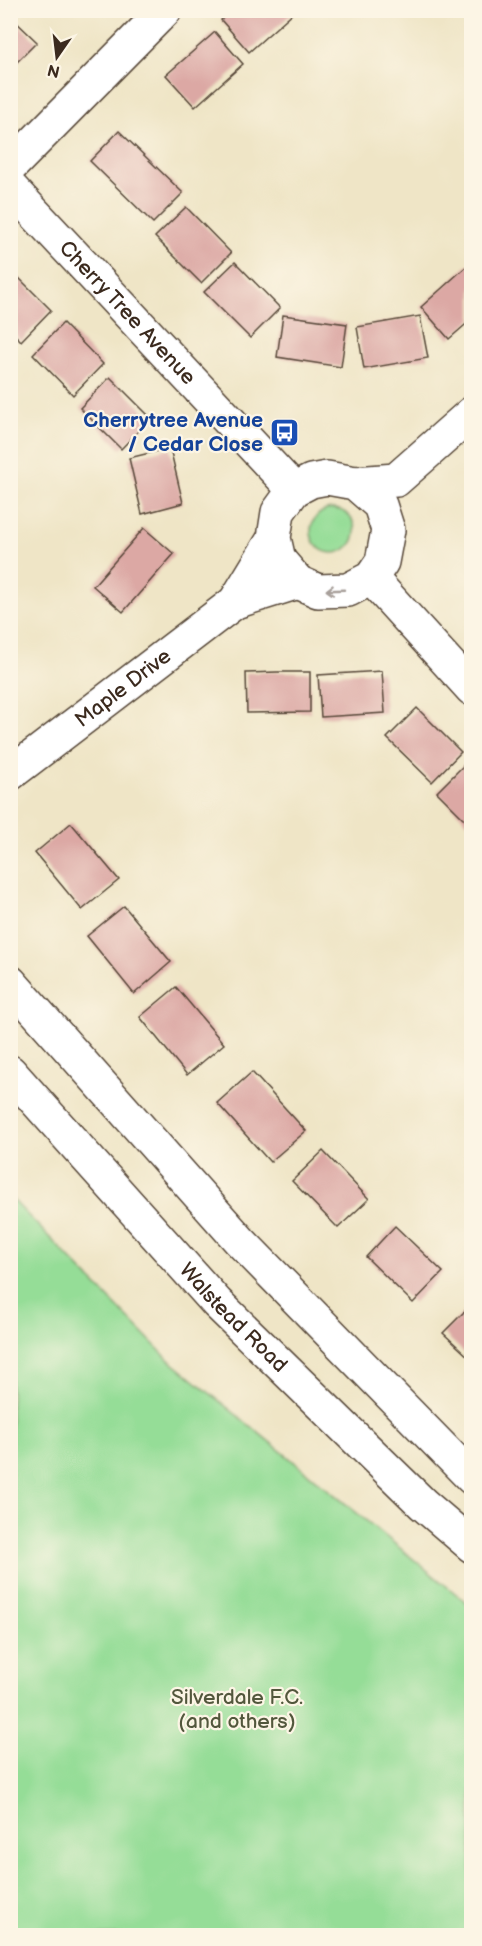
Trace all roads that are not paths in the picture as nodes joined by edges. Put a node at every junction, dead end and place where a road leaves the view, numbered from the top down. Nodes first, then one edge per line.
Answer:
1 (165, 10) edge
2 (10, 166) edge
3 (10, 187) edge
4 (471, 412) edge
5 (396, 480) junction
6 (355, 483) junction
7 (294, 490) junction
8 (388, 530) junction
9 (274, 538) junction
10 (370, 578) junction
11 (298, 582) junction
12 (235, 602) junction
13 (471, 689) edge
14 (10, 774) edge
15 (10, 982) edge
16 (10, 1072) edge
17 (471, 1478) edge
18 (471, 1546) edge

1 - 2 street
3 - 7 street, Cherry Tree Avenue
4 - 5 street
5 - 6 street
5 - 8 street
6 - 7 street
6 - 8 street
7 - 9 street, Maple Drive
8 - 10 street
9 - 11 street
9 - 12 street, Maple Drive
10 -> 11 street
10 - 13 street
11 - 12 street, Maple Drive
12 - 14 street, Maple Drive
15 - 17 street
16 - 18 street, Walstead Road

